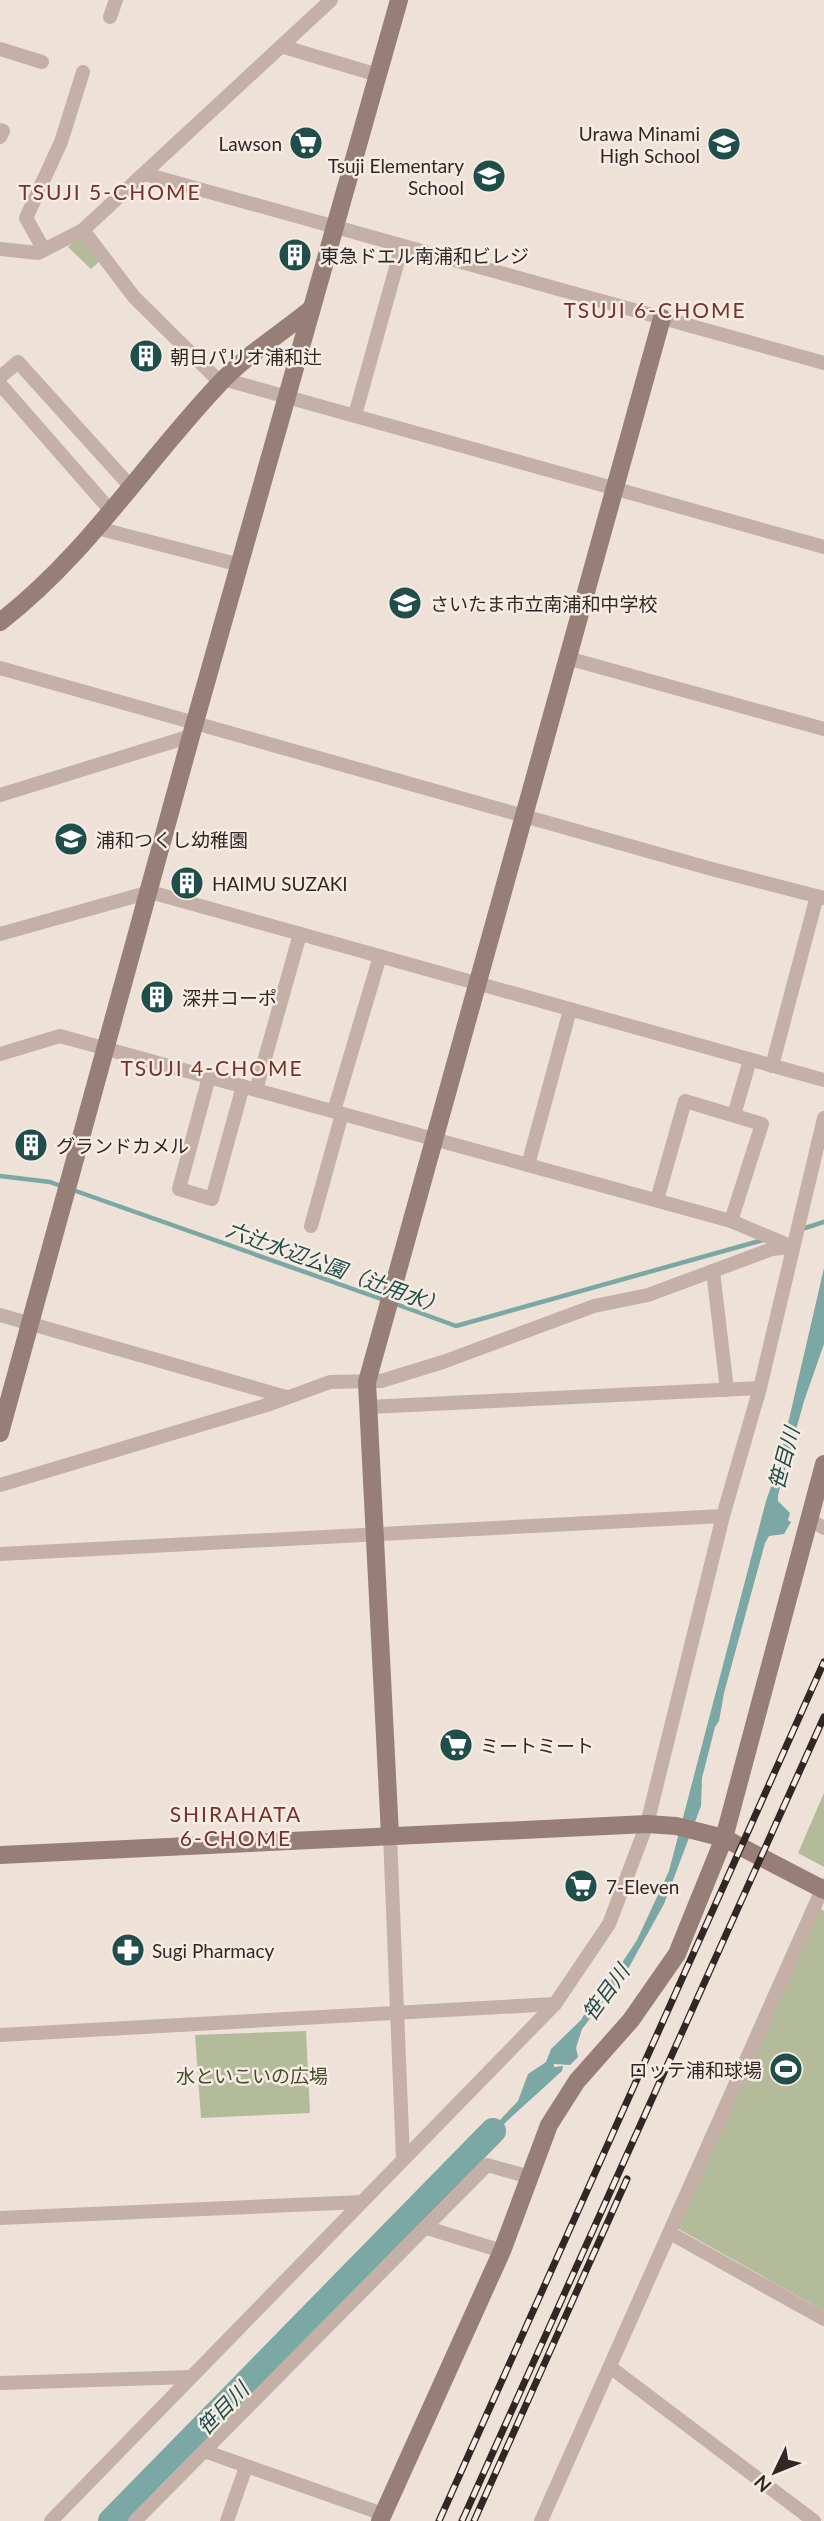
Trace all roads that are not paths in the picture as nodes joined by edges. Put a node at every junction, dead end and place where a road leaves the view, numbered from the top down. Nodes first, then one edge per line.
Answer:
1 (116, 0) edge
2 (331, 0) edge
3 (399, 0) edge
4 (110, 17) dead end
5 (284, 47) junction
6 (0, 50) edge
7 (43, 62) dead end
8 (83, 72) dead end
9 (378, 75) junction
10 (0, 130) edge
11 (0, 137) edge
12 (145, 174) junction
13 (334, 226) junction
14 (83, 230) junction
15 (402, 246) junction
16 (0, 249) edge
17 (44, 250) junction
18 (311, 309) junction
19 (662, 318) junction
20 (824, 363) edge
21 (0, 377) edge
22 (222, 381) junction
23 (0, 384) edge
24 (288, 396) junction
25 (355, 415) junction
26 (131, 487) junction
27 (615, 488) junction
28 (111, 511) junction
29 (97, 528) junction
30 (824, 547) edge
31 (240, 565) junction
32 (0, 622) edge
33 (567, 658) junction
34 (0, 668) edge
35 (824, 729) edge
36 (193, 730) junction
37 (0, 795) edge
38 (523, 816) junction
39 (150, 892) junction
40 (820, 897) edge
41 (0, 934) edge
42 (300, 934) junction
43 (380, 956) junction
44 (477, 984) junction
45 (570, 1010) junction
46 (107, 1049) junction
47 (0, 1054) edge
48 (750, 1060) junction
49 (772, 1066) junction
50 (209, 1077) junction
51 (824, 1080) edge
52 (249, 1088) junction
53 (338, 1113) junction
54 (734, 1115) junction
55 (824, 1118) edge
56 (434, 1139) junction
57 (528, 1165) junction
58 (657, 1200) junction
59 (732, 1221) junction
60 (311, 1226) dead end
61 (791, 1247) junction
62 (713, 1271) junction
63 (0, 1315) edge
64 (30, 1323) junction
65 (366, 1382) junction
66 (760, 1388) junction
67 (727, 1390) junction
68 (286, 1397) junction
69 (368, 1407) junction
70 (0, 1433) edge
71 (824, 1464) edge
72 (0, 1485) edge
73 (723, 1516) junction
74 (808, 1519) junction
75 (824, 1528) edge
76 (374, 1536) junction
77 (0, 1554) edge
78 (653, 1824) junction
79 (390, 1835) junction
80 (718, 1837) junction
81 (0, 1855) edge
82 (823, 1888) edge
83 (555, 2004) junction
84 (397, 2013) junction
85 (0, 2035) edge
86 (403, 2159) junction
87 (530, 2177) junction
88 (361, 2202) junction
89 (0, 2218) edge
90 (427, 2228) junction
91 (670, 2233) junction
92 (502, 2250) junction
93 (824, 2319) edge
94 (610, 2367) junction
95 (191, 2377) junction
96 (0, 2382) edge
97 (204, 2451) junction
98 (246, 2467) junction
99 (382, 2517) edge
100 (51, 2521) edge
101 (135, 2521) edge
102 (227, 2521) edge
103 (541, 2521) edge
104 (814, 2521) edge

1 - 4 street
2 - 5 street
3 - 9 street
5 - 9 street
5 - 12 street
6 - 7 street
8 - 17 street
9 - 13 street
10 - 11 street
12 - 13 street
12 - 14 street
13 - 15 street
13 - 18 street
14 - 17 street
14 - 22 street
15 - 19 street
15 - 25 street
16 - 17 street
18 - 22 street
18 - 24 street
19 - 20 street
19 - 27 street
21 - 26 street
22 - 24 street
22 - 26 street
23 - 28 street
24 - 25 street
24 - 31 street
25 - 27 street
26 - 28 street
27 - 30 street
27 - 33 street
28 - 29 street
29 - 31 street
29 - 32 street
31 - 36 street
33 - 35 street
33 - 38 street
34 - 36 street
36 - 37 street
36 - 38 street
36 - 39 street
38 - 40 street
38 - 44 street
39 - 41 street
39 - 42 street
39 - 46 street
40 - 49 street
42 - 43 street
42 - 52 street
43 - 44 street
43 - 53 street
44 - 45 street
44 - 56 street
45 - 48 street
45 - 57 street
46 - 47 street
46 - 50 street
46 - 64 street
48 - 49 street
48 - 54 street
49 - 51 street
50 - 52 street
50 - 52 street
52 - 53 street
53 - 56 street
53 - 60 street
54 - 58 street
54 - 59 street
55 - 61 street
56 - 57 street
56 - 65 street
57 - 58 street
58 - 59 street
59 - 61 street
61 - 62 street
61 - 66 street
62 - 65 street
62 - 67 street
63 - 64 street
64 - 68 street
64 - 70 street
65 - 68 street
65 - 69 street
66 - 67 street
66 - 73 street
67 - 69 street
68 - 72 street
69 - 76 street
71 - 74 street
73 - 76 street
73 - 78 street
74 - 75 street
74 - 80 street
76 - 77 street
76 - 79 street
78 - 79 street
78 - 80 street
78 - 83 street
79 - 81 street
79 - 84 street
80 - 82 street
80 - 87 street
82 - 91 street
83 - 84 street
83 - 86 street
84 - 85 street
84 - 86 street
86 - 88 street
87 - 90 street
87 - 92 street
88 - 89 street
88 - 95 street
90 - 92 street
90 - 97 street
91 - 93 street
91 - 94 street
92 - 99 street
94 - 103 street
94 - 104 street
95 - 96 street
95 - 100 street
97 - 98 street
97 - 101 street
98 - 99 street
98 - 102 street

